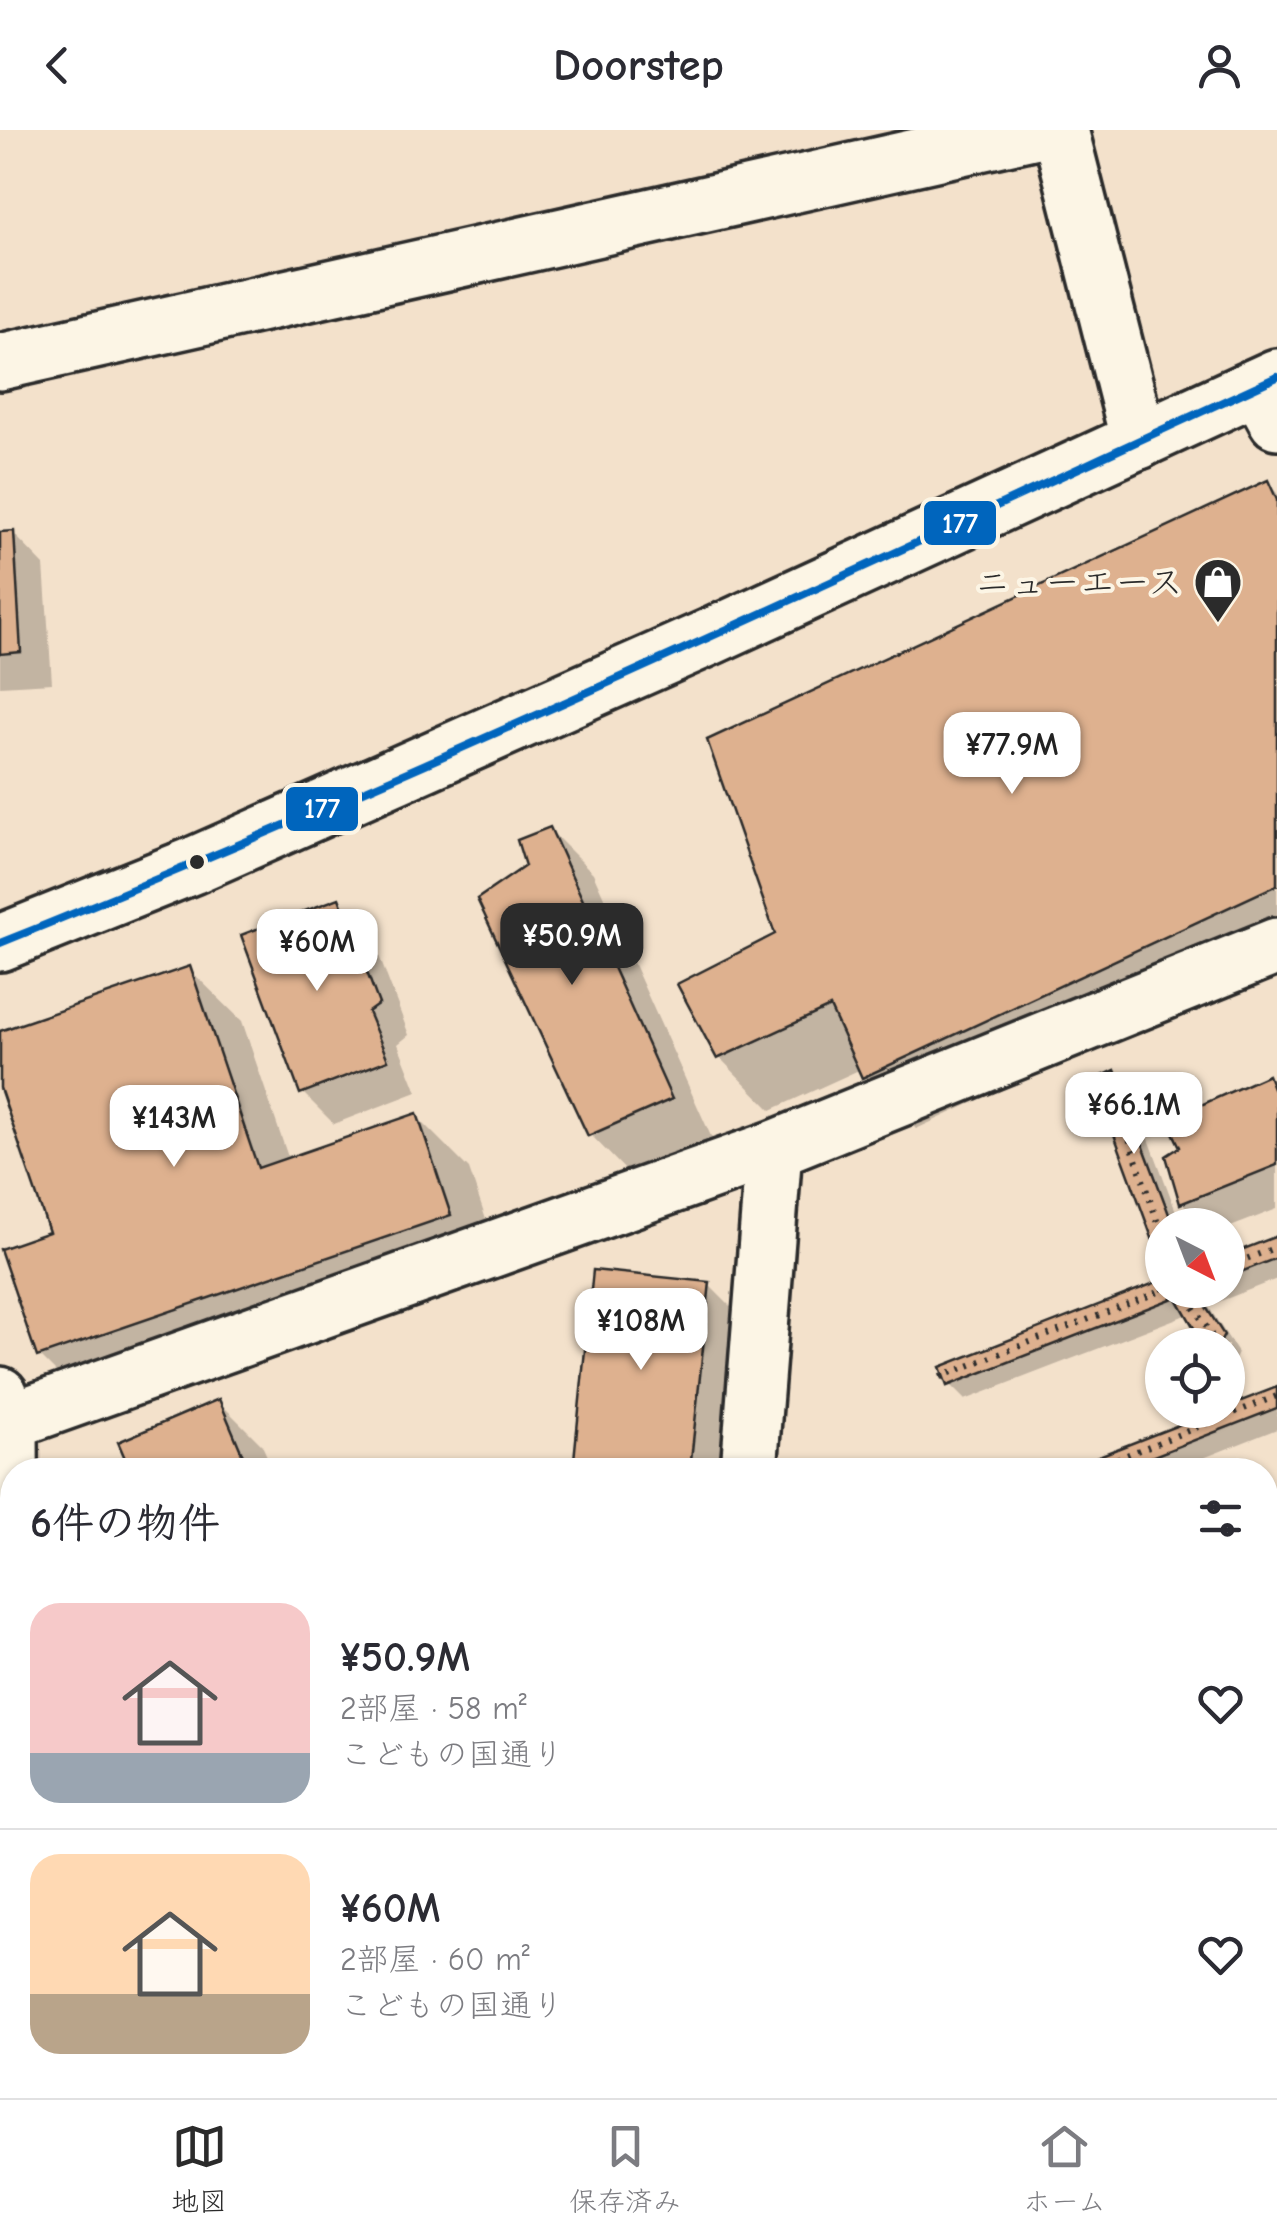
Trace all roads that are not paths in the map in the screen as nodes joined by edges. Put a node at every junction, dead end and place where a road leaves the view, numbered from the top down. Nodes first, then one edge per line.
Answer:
1 (1037, 130) edge
2 (1060, 130) edge
3 (0, 362) edge
4 (1271, 395) edge
5 (1138, 441) junction
6 (0, 943) edge
7 (1277, 946) edge
8 (774, 1149) junction
9 (5, 1408) edge
10 (6, 1458) edge
11 (750, 1458) edge

1 - 3 street
2 - 5 street
4 - 5 street
5 - 6 street
7 - 8 street
8 - 9 street
8 - 11 street
9 - 10 street

